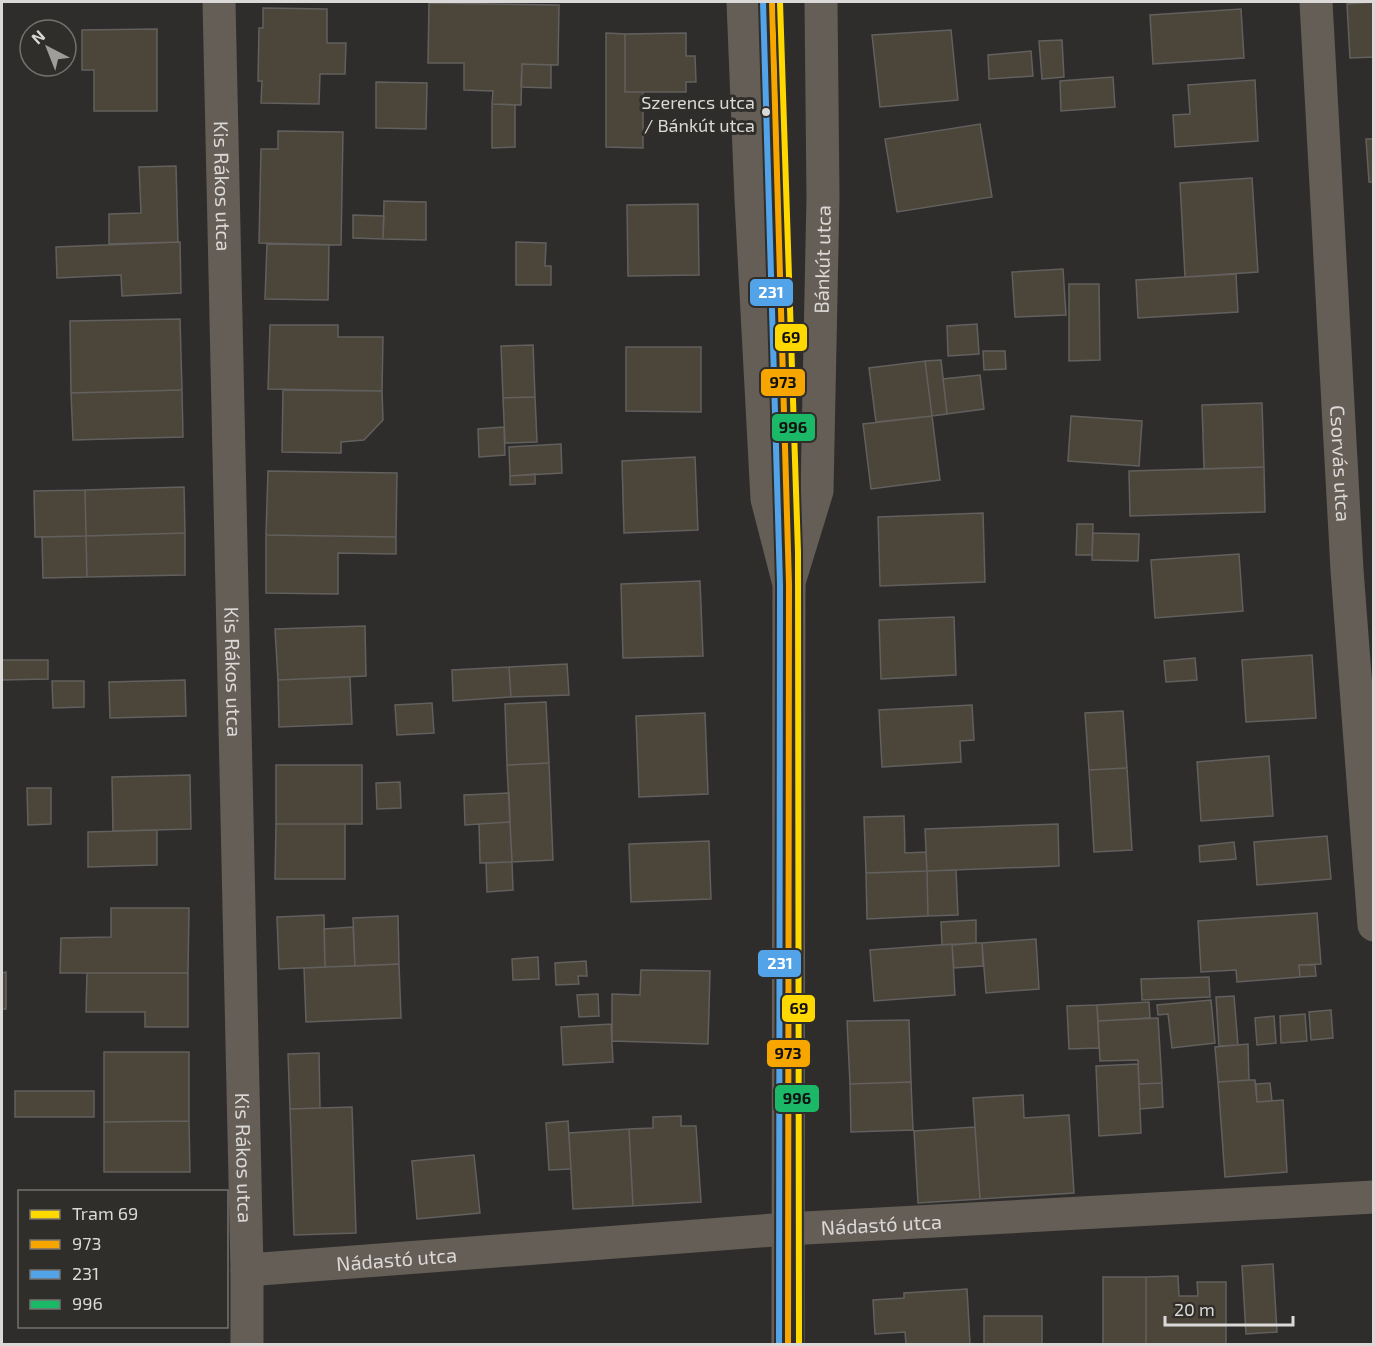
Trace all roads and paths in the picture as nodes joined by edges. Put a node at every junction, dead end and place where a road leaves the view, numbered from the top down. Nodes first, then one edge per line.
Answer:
1 (219, 2) edge
2 (743, 2) edge
3 (772, 2) edge
4 (821, 2) edge
5 (1316, 2) edge
6 (789, 584) junction
7 (1374, 925) edge
8 (1374, 1197) edge
9 (787, 1228) junction
10 (247, 1270) junction
11 (247, 1344) edge
12 (788, 1344) edge

1 - 10 street, Kis Rákos utca
2 - 6 street, Bánkút utca
3 - 6 lane
4 - 6 street, Bánkút utca
5 - 7 street, Csorvás utca
6 - 9 street, Bánkút utca
8 - 9 street, Nádastó utca
9 - 10 street, Nádastó utca
9 - 12 street, Bánkút utca
10 - 11 street, Kis Rákos utca

